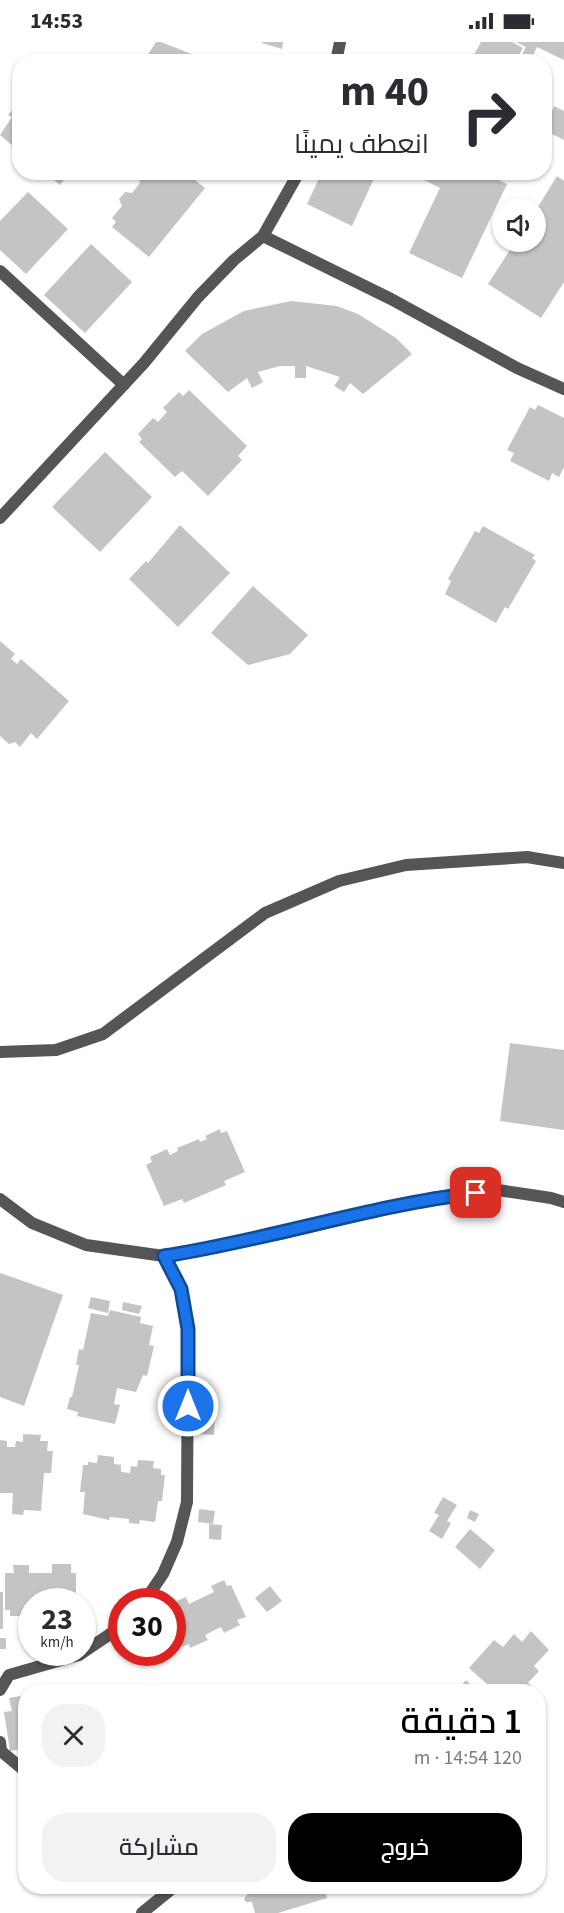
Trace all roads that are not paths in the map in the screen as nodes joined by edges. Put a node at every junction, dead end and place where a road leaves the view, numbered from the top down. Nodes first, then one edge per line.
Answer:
1 (294, 180) edge
2 (263, 236) junction
3 (0, 271) edge
4 (124, 385) junction
5 (564, 389) edge
6 (0, 518) edge
7 (564, 863) edge
8 (0, 1052) edge
9 (0, 1199) edge
10 (564, 1203) edge
11 (164, 1256) junction
12 (154, 1588) edge
13 (108, 1636) edge
14 (0, 1690) edge
15 (0, 1742) edge
16 (18, 1766) edge
17 (165, 1894) edge
18 (142, 1913) edge

1 - 2 street
2 - 4 street
2 - 5 street
3 - 4 street
4 - 6 street
7 - 8 street
9 - 11 street
10 - 11 street
11 - 12 street
13 - 14 street
15 - 16 street
17 - 18 street

